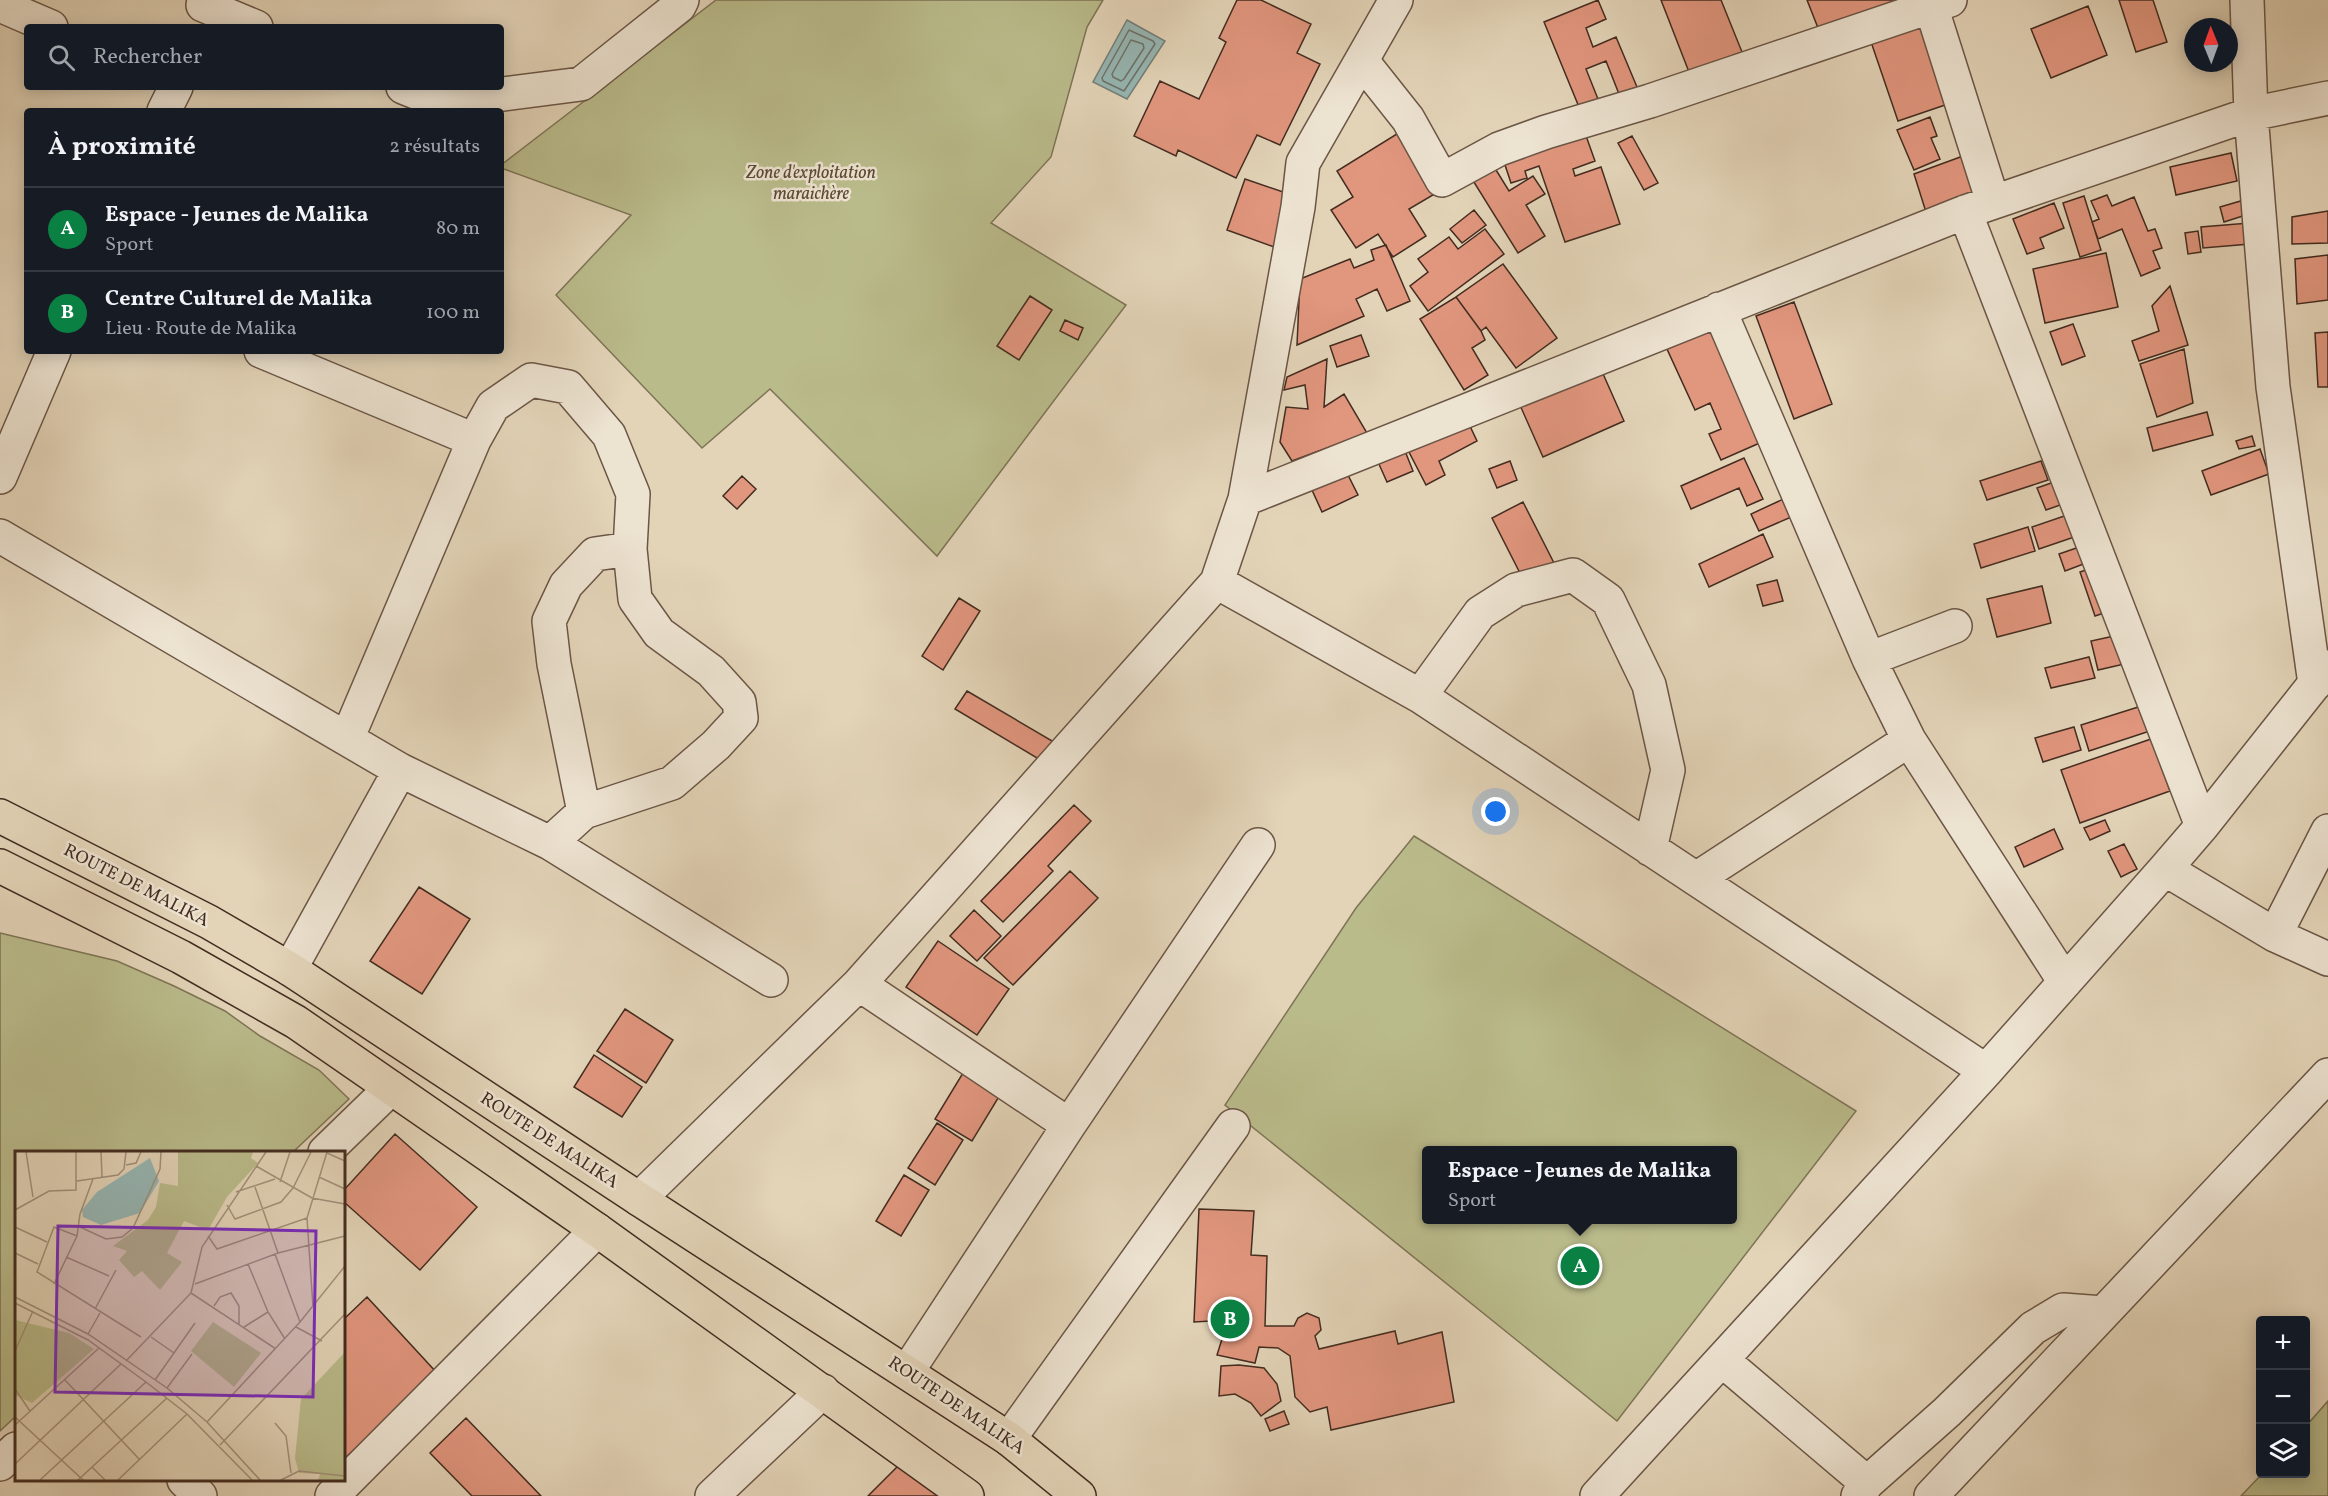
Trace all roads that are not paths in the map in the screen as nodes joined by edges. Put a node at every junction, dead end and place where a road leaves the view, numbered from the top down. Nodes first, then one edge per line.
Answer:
1 (682, 0) edge
2 (1396, 0) edge
3 (2247, 0) edge
4 (1937, 2) edge
5 (0, 5) edge
6 (201, 11) edge
7 (44, 24) edge
8 (246, 24) edge
9 (1362, 61) junction
10 (174, 90) edge
11 (410, 90) edge
12 (2328, 98) edge
13 (166, 108) edge
14 (2251, 114) junction
15 (1979, 207) junction
16 (1719, 309) junction
17 (53, 354) edge
18 (268, 354) edge
19 (474, 440) junction
20 (0, 477) edge
21 (1245, 499) junction
22 (0, 536) edge
23 (630, 549) junction
24 (1217, 582) junction
25 (1955, 626) dead end
26 (1869, 659) junction
27 (2322, 676) edge
28 (1420, 696) junction
29 (347, 739) junction
30 (1909, 740) junction
31 (400, 770) junction
32 (584, 812) junction
33 (0, 816) edge
34 (2202, 826) junction
35 (2328, 831) edge
36 (550, 843) junction
37 (1258, 845) dead end
38 (1650, 849) junction
39 (0, 866) edge
40 (2165, 868) junction
41 (1696, 879) junction
42 (2275, 935) junction
43 (2328, 959) edge
44 (290, 969) junction
45 (771, 980) dead end
46 (2065, 982) junction
47 (859, 984) junction
48 (1986, 1071) junction
49 (2328, 1075) edge
50 (391, 1088) junction
51 (1069, 1125) junction
52 (1233, 1126) dead end
53 (326, 1151) edge
54 (639, 1199) junction
55 (597, 1230) junction
56 (2103, 1313) junction
57 (1722, 1360) junction
58 (907, 1372) junction
59 (823, 1391) junction
60 (1009, 1439) junction
61 (15, 1450) edge
62 (0, 1464) edge
63 (186, 1481) edge
64 (1863, 1490) edge
65 (200, 1496) edge
66 (332, 1496) edge
67 (712, 1496) edge
68 (967, 1496) edge
69 (1079, 1496) edge
70 (1597, 1496) edge
71 (1931, 1496) edge

1 - 11 street
2 - 9 street
3 - 14 street
4 - 9 street
4 - 15 street
5 - 7 street
6 - 8 street
9 - 21 street
10 - 13 street
12 - 14 street
14 - 15 street
14 - 27 street
15 - 16 street
15 - 34 street
16 - 21 street
16 - 26 street
17 - 20 street
18 - 19 street
19 - 23 street
19 - 29 street
21 - 24 street
22 - 29 street
23 - 32 street
23 - 32 street
24 - 28 street
24 - 47 street
25 - 26 street
26 - 30 street
27 - 34 street
28 - 38 street
28 - 38 street
29 - 31 street
30 - 41 street
30 - 46 street
31 - 36 street
31 - 44 street
32 - 36 street
33 - 44 main road, ROUTE DE MALIKA
34 - 40 street
35 - 42 street
36 - 45 street
37 - 51 street
38 - 41 street
39 - 50 main road
40 - 42 street
40 - 46 street
41 - 48 street
42 - 43 street
44 - 54 main road, ROUTE DE MALIKA
46 - 48 street
47 - 51 street
47 - 54 street
48 - 57 street
49 - 56 street
50 - 53 street
50 - 55 main road
51 - 58 street
52 - 60 street
54 - 58 main road, ROUTE DE MALIKA
55 - 59 main road
55 - 66 street
56 - 64 street
56 - 71 street
57 - 64 street
57 - 70 street
58 - 60 main road, ROUTE DE MALIKA
59 - 67 street
59 - 68 main road
60 - 69 main road, ROUTE DE MALIKA
61 - 62 street
63 - 65 street

